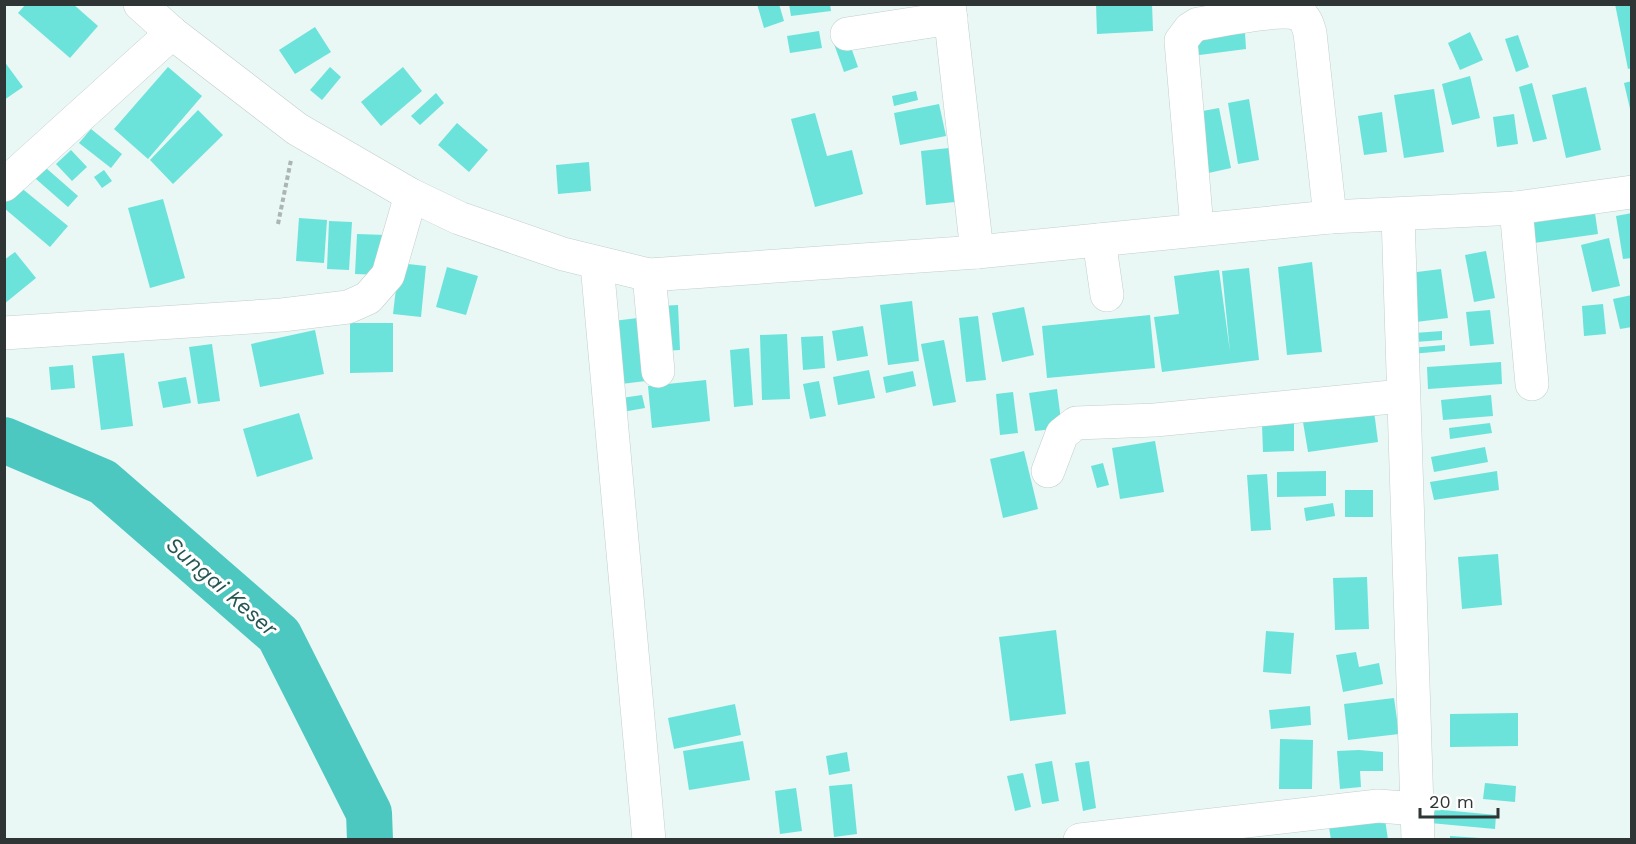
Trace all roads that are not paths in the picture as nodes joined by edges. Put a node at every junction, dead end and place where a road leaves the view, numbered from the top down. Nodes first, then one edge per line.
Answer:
1 (140, 4) edge
2 (950, 11) edge
3 (172, 33) junction
4 (847, 34) dead end
5 (4, 185) edge
6 (1632, 192) edge
7 (411, 195) junction
8 (1516, 208) junction
9 (1398, 215) junction
10 (1329, 217) junction
11 (1197, 228) junction
12 (1099, 240) junction
13 (977, 252) junction
14 (597, 264) junction
15 (649, 275) junction
16 (1107, 295) dead end
17 (4, 333) edge
18 (658, 370) dead end
19 (1532, 384) dead end
20 (1402, 396) junction
21 (1048, 471) dead end
22 (1418, 824) edge
23 (649, 840) edge
24 (1080, 840) edge

1 - 3 main road
2 - 4 main road
2 - 13 main road
3 - 5 main road
3 - 7 main road
6 - 8 main road
7 - 14 main road
7 - 17 main road
8 - 9 main road
8 - 19 main road
9 - 10 main road
9 - 20 main road
10 - 11 main road
10 - 11 main road
11 - 12 main road
12 - 13 main road
12 - 16 main road
13 - 15 main road
14 - 15 main road
14 - 23 main road
15 - 18 main road
20 - 21 main road
20 - 22 main road
22 - 24 main road

